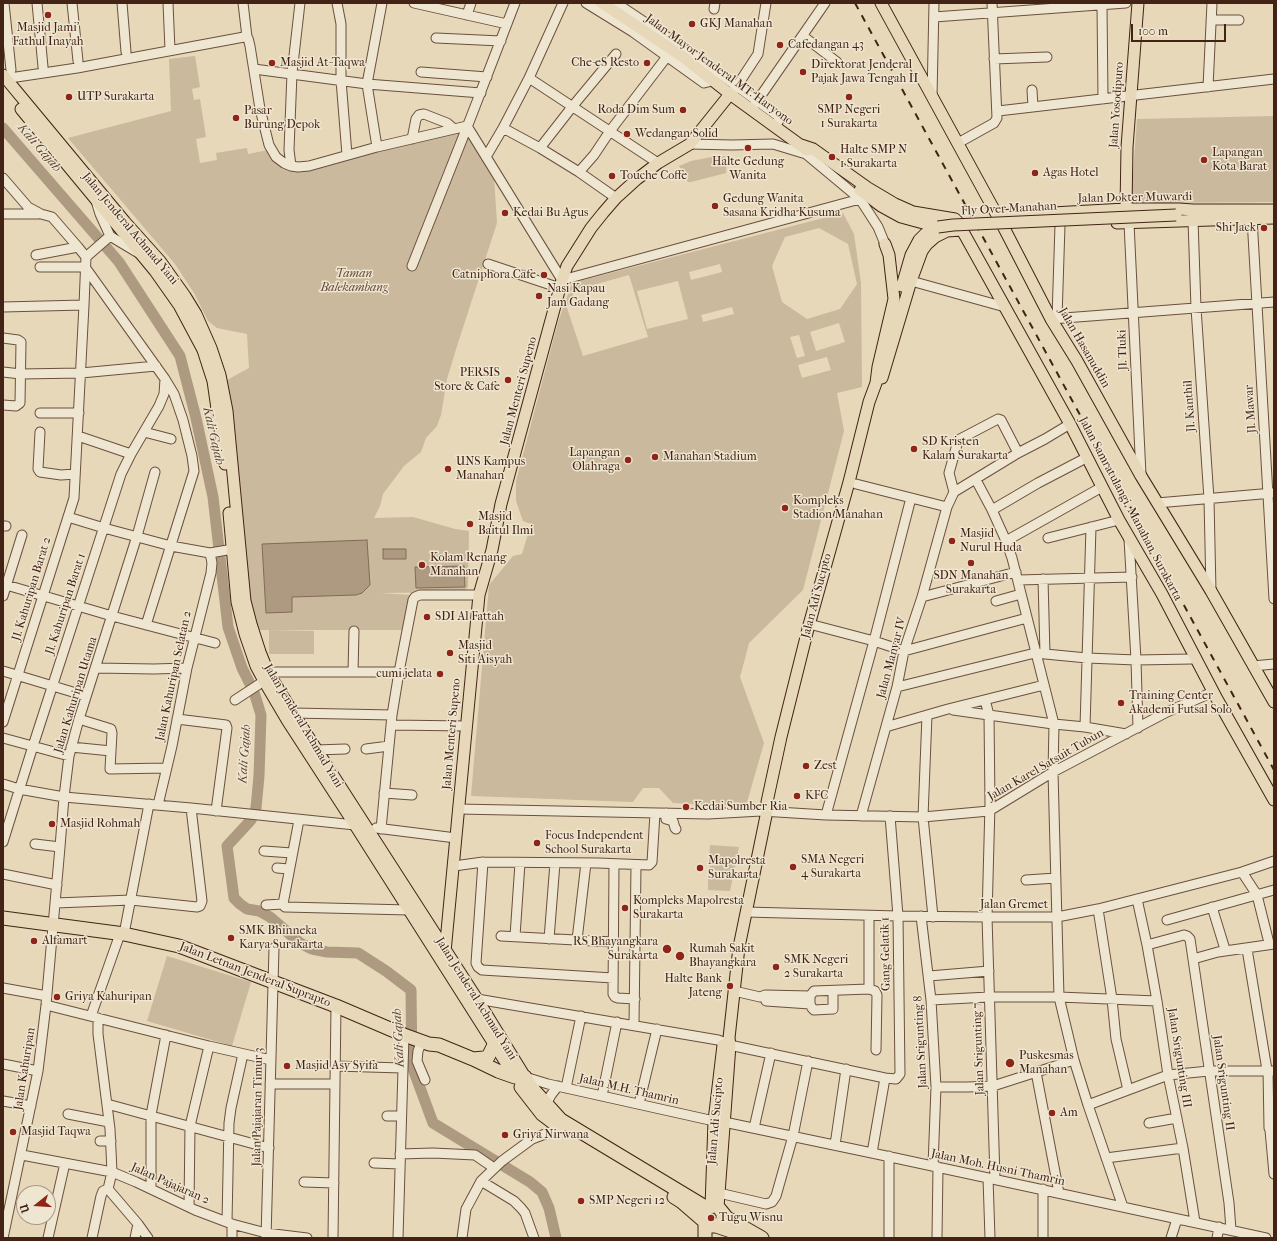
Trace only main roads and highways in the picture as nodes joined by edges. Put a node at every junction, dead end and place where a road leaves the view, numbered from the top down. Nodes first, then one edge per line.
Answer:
1 (881, 3) edge
2 (1138, 3) edge
3 (599, 5) edge
4 (614, 9) edge
5 (5, 78) edge
6 (733, 90) junction
7 (801, 145) junction
8 (95, 195) junction
9 (1126, 209) junction
10 (1274, 210) edge
11 (997, 216) junction
12 (1192, 217) junction
13 (1274, 218) edge
14 (960, 225) junction
15 (938, 227) junction
16 (1004, 228) junction
17 (885, 244) road end
18 (878, 381) junction
19 (233, 549) junction
20 (264, 679) junction
21 (1274, 702) edge
22 (1274, 800) edge
23 (764, 811) junction
24 (360, 826) junction
25 (3, 918) edge
26 (444, 956) junction
27 (416, 1040) junction
28 (494, 1044) junction
29 (473, 1058) junction
30 (526, 1082) junction
31 (719, 1121) junction
32 (715, 1209) junction
33 (711, 1227) edge
34 (705, 1238) edge
35 (744, 1238) edge
36 (762, 1238) edge

1 - 11 main road, Jalan Hasanuddin
2 - 9 main road, Jalan Yosodipuro
3 - 4 main road, Jalan Mayor Jenderal MT. Haryono
4 - 6 main road, Jalan Mayor Jenderal MT. Haryono
5 - 8 main road, Jalan Jenderal Achmad Yani
6 - 7 main road, Jalan Mayor Jenderal MT. Haryono
6 - 26 main road, Jalan Menteri Supeno
7 - 14 main road
7 - 15 main road, Fly Over Manahan
8 - 19 main road, Jalan Jenderal Achmad Yani
8 - 19 main road, Jalan Jenderal Achmad Yani
9 - 11 main road, Jalan Dokter Muwardi
9 - 12 main road, Jalan Dokter Muwardi
10 - 12 main road, Jalan Dokter Muwardi
11 - 16 main road, Jalan Hasanuddin
12 - 13 main road, Jalan Dokter Muwardi
12 - 15 main road, Fly Over Manahan, bridge
12 - 16 main road, Jalan Dokter Muwardi
14 - 18 main road, Jalan Adi Sucipto
14 - 22 main road, Jalan Samratulangi, Manahan, Surakarta
15 - 18 main road, Fly Over Manahan
16 - 21 main road, Jalan Hasanuddin
17 - 18 main road, Jalan Adi Sucipto
18 - 23 main road, Jalan Adi Sucipto
18 - 23 main road, Jalan Adi Sucipto
19 - 20 main road, Jalan Jenderal Achmad Yani
20 - 24 main road, Jalan Jenderal Achmad Yani
20 - 24 main road, Jalan Jenderal Achmad Yani
23 - 31 main road, Jalan Adi Sucipto
24 - 26 main road, Jalan Jenderal Achmad Yani
24 - 26 main road, Jalan Jenderal Achmad Yani
25 - 27 highway, Jalan Letnan Jenderal Suprapto
26 - 28 main road, Jalan Jenderal Achmad Yani
26 - 30 main road, Jalan Jenderal Achmad Yani
27 - 29 highway, Jalan Letnan Jenderal Suprapto
27 - 30 highway, Jalan Letnan Jenderal Suprapto
28 - 29 highway
28 - 30 main road, Jalan Jenderal Achmad Yani
29 - 30 highway, Jalan Letnan Jenderal Suprapto
30 - 32 highway, Jalan Jenderal Achmad Yani
30 - 33 highway, Jalan Jenderal Achmad Yani
31 - 32 main road, Jalan Adi Sucipto
31 - 32 main road, Jalan Adi Sucipto
32 - 33 highway
32 - 33 highway
32 - 36 highway, Jalan Jenderal Achmad Yani
33 - 34 highway
33 - 35 highway, Jalan Jenderal Achmad Yani

